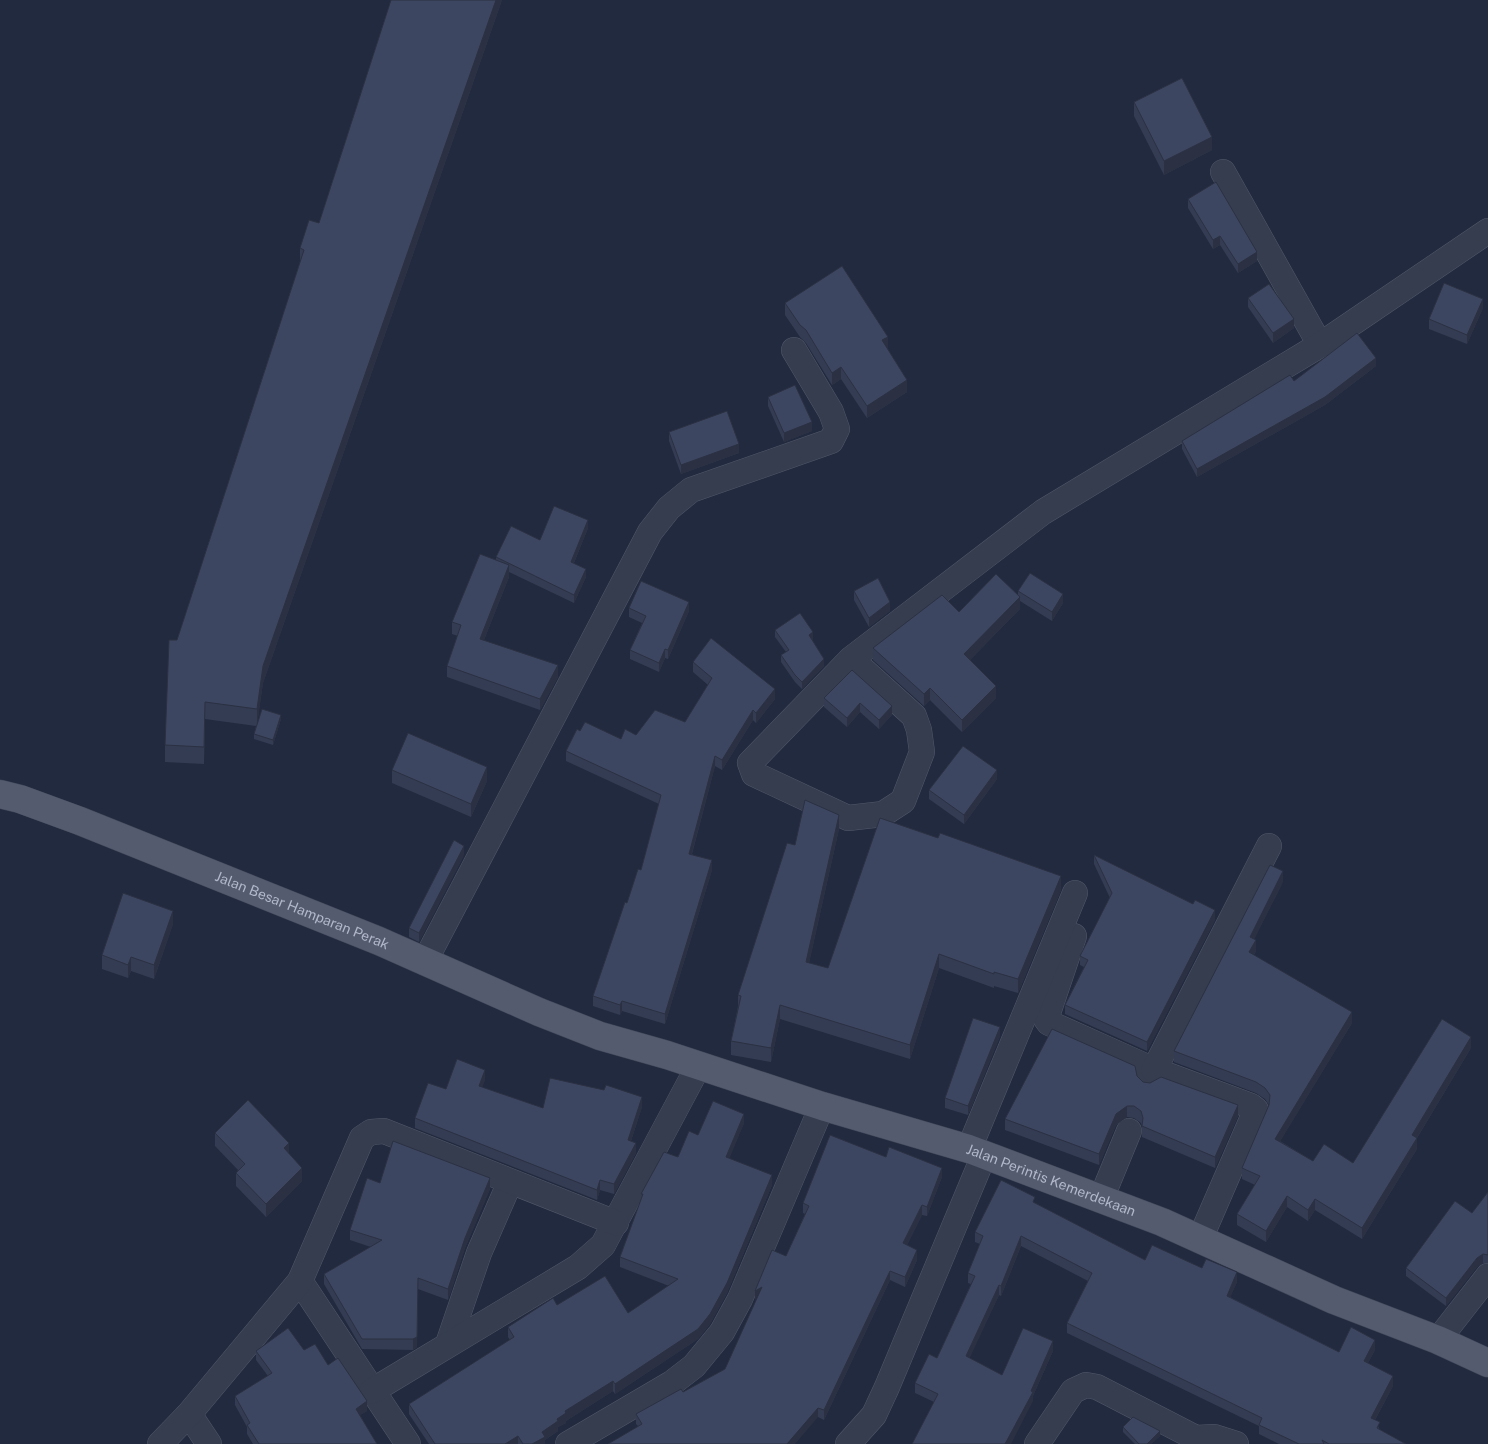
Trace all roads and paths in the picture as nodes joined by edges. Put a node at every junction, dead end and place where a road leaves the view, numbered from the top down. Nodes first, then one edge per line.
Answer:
1 (1223, 172) dead end
2 (1488, 231) edge
3 (1320, 346) junction
4 (794, 350) dead end
5 (851, 659) junction
6 (0, 794) edge
7 (1269, 846) dead end
8 (425, 961) junction
9 (600, 1036) joint
10 (699, 1065) junction
11 (1152, 1075) junction
12 (822, 1106) junction
13 (1130, 1131) dead end
14 (976, 1152) junction
15 (510, 1182) junction
16 (1101, 1199) junction
17 (616, 1222) junction
18 (1200, 1239) junction
19 (1488, 1276) edge
20 (300, 1281) junction
21 (1438, 1340) junction
22 (448, 1344) junction
23 (1488, 1363) edge
24 (372, 1391) junction
25 (189, 1414) junction
26 (1188, 1441) edge
27 (160, 1444) edge
28 (209, 1444) edge
29 (408, 1444) edge
30 (568, 1444) edge
31 (848, 1444) edge
32 (1037, 1444) edge
33 (1236, 1444) edge

1 - 3 street
2 - 3 street
3 - 5 street
4 - 8 street
5 - 5 street
6 - 8 main road, Jalan Besar Hamparan Perak
7 - 11 street
8 - 9 main road, Jalan Besar Hamparan Perak
9 - 10 main road, Jalan Perintis Kemerdekaan
10 - 12 main road, Jalan Perintis Kemerdekaan
10 - 17 street
11 - 14 street
11 - 18 street
12 - 14 main road, Jalan Perintis Kemerdekaan
12 - 30 street
13 - 16 street
14 - 16 main road, Jalan Perintis Kemerdekaan
14 - 31 street
15 - 17 street
15 - 20 street
15 - 22 street
16 - 18 main road, Jalan Perintis Kemerdekaan
17 - 22 street
18 - 21 main road, Jalan Perintis Kemerdekaan
19 - 21 street
20 - 24 street
20 - 25 street
21 - 23 main road, Jalan Perintis Kemerdekaan
22 - 24 street
24 - 29 street
25 - 27 street
25 - 28 street
26 - 32 street
26 - 33 street

